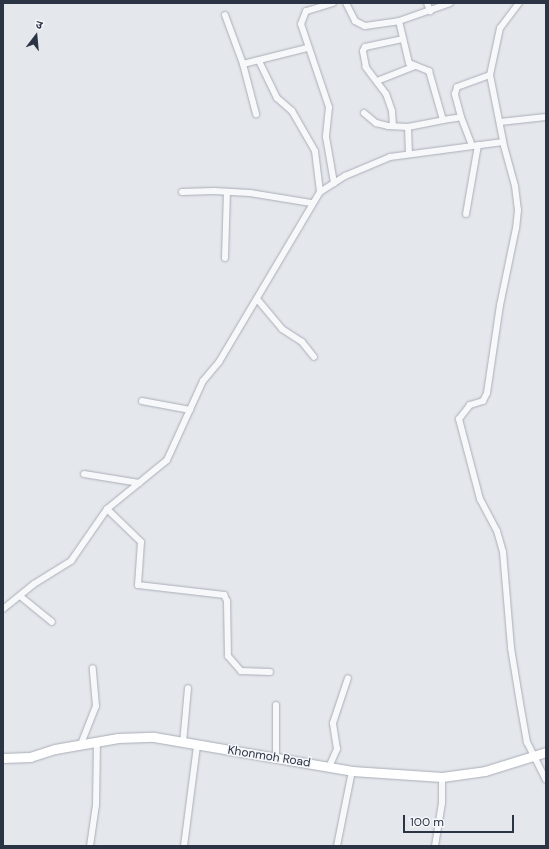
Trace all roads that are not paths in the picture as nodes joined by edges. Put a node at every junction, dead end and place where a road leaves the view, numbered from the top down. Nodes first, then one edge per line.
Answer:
1 (333, 3) edge
2 (346, 3) edge
3 (427, 3) edge
4 (450, 3) edge
5 (518, 3) edge
6 (430, 11) junction
7 (225, 15) dead end
8 (399, 21) junction
9 (402, 39) junction
10 (307, 48) junction
11 (260, 61) junction
12 (243, 64) junction
13 (415, 66) junction
14 (490, 75) junction
15 (377, 81) junction
16 (364, 113) dead end
17 (256, 114) dead end
18 (461, 116) junction
19 (546, 116) edge
20 (443, 120) junction
21 (500, 122) junction
22 (393, 126) junction
23 (408, 126) junction
24 (503, 142) junction
25 (475, 145) junction
26 (409, 154) junction
27 (334, 183) junction
28 (182, 192) dead end
29 (227, 192) junction
30 (320, 192) junction
31 (312, 203) junction
32 (466, 214) dead end
33 (225, 258) dead end
34 (257, 299) junction
35 (314, 357) dead end
36 (142, 401) dead end
37 (190, 410) junction
38 (84, 474) dead end
39 (139, 483) junction
40 (107, 509) junction
41 (20, 596) junction
42 (3, 609) edge
43 (52, 622) dead end
44 (93, 668) dead end
45 (270, 672) dead end
46 (348, 678) dead end
47 (188, 688) dead end
48 (276, 705) dead end
49 (97, 742) junction
50 (183, 743) junction
51 (81, 744) junction
52 (197, 746) junction
53 (546, 752) edge
54 (534, 755) junction
55 (3, 758) edge
56 (276, 758) junction
57 (329, 767) junction
58 (352, 771) junction
59 (442, 777) junction
60 (546, 780) edge
61 (90, 846) edge
62 (184, 846) edge
63 (337, 846) edge
64 (435, 846) edge

1 - 10 street
2 - 8 street
3 - 6 street
4 - 6 street
5 - 14 street
6 - 8 street
7 - 12 street
8 - 9 street
9 - 13 street
9 - 15 street
10 - 11 street
10 - 27 street
11 - 12 street
11 - 30 street
12 - 17 street
13 - 15 street
13 - 20 street
14 - 18 street
14 - 21 street
15 - 22 street
16 - 22 street
18 - 20 street
18 - 25 street
19 - 21 street
20 - 23 street
21 - 24 street
22 - 23 street
23 - 26 street
24 - 25 street
24 - 54 street
25 - 26 street
25 - 32 street
26 - 27 street
27 - 30 street
28 - 29 street
29 - 31 street
29 - 33 street
30 - 31 street
31 - 34 street
34 - 35 street
34 - 37 street
36 - 37 street
37 - 39 street
38 - 39 street
39 - 40 street
40 - 41 street
40 - 45 street
41 - 42 street
41 - 43 street
44 - 51 street
46 - 57 street
47 - 50 street
48 - 56 street
49 - 50 main road, Khonmoh Road
49 - 51 main road, Khonmoh Road
49 - 61 street
50 - 52 main road, Khonmoh Road
51 - 55 main road, Khonmoh Road
52 - 56 main road, Khonmoh Road
52 - 62 street
53 - 54 main road, Khonmoh Road
54 - 59 main road, Khonmoh Road
54 - 60 street
56 - 57 main road, Khonmoh Road
57 - 58 main road, Khonmoh Road
58 - 59 main road, Khonmoh Road
58 - 63 street
59 - 64 street

